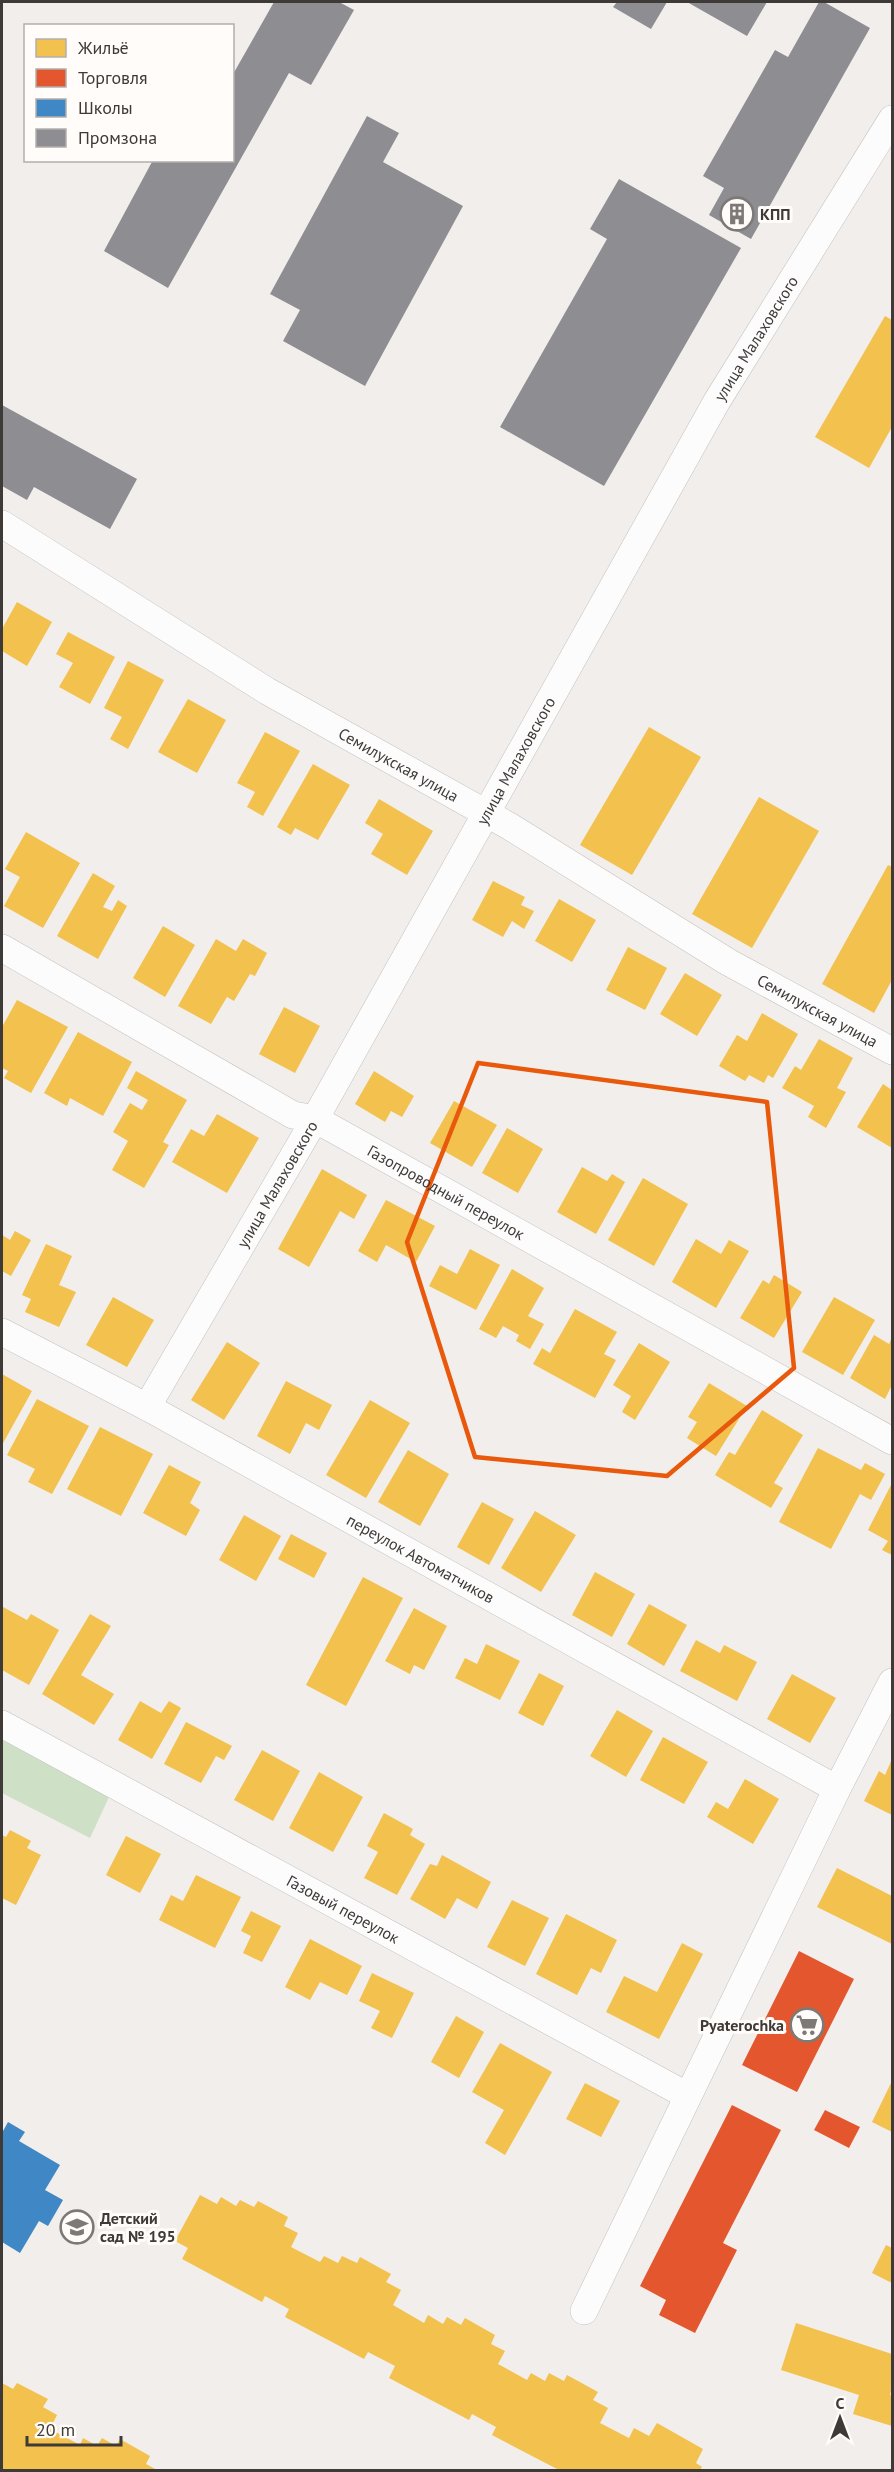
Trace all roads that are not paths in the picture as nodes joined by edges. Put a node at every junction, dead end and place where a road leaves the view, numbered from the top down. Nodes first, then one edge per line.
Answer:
1 (892, 119) edge
2 (2, 524) edge
3 (486, 815) junction
4 (2, 948) edge
5 (892, 1051) edge
6 (315, 1119) junction
7 (2, 1332) edge
8 (147, 1407) junction
9 (892, 1441) edge
10 (891, 1689) edge
11 (2, 1724) edge
12 (837, 1789) junction
13 (686, 2095) junction
14 (584, 2311) dead end

1 - 3 street, улица Малаховского
2 - 3 street, Семилукская улица
3 - 5 street, Семилукская улица
3 - 6 street, улица Малаховского
4 - 6 street, Газопроводный переулок
6 - 8 street, улица Малаховского
6 - 9 street, Газопроводный переулок
7 - 8 street, переулок Автоматчиков
8 - 12 street, переулок Автоматчиков
10 - 12 street
11 - 13 street, Газовый переулок
12 - 13 street
13 - 14 street

